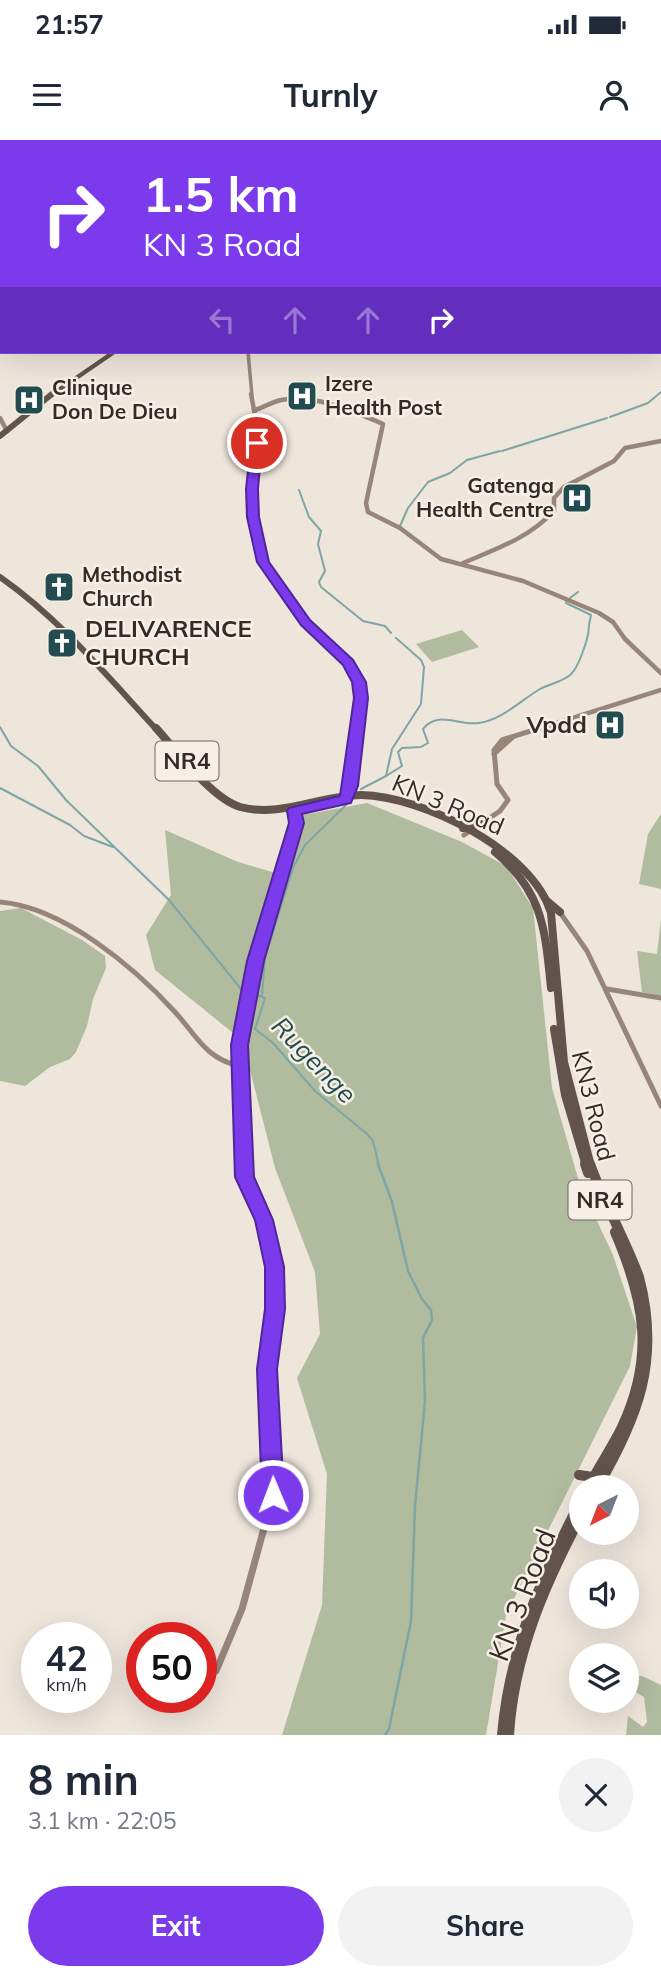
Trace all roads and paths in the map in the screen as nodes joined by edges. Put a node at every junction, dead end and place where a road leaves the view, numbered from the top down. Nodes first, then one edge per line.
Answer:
1 (109, 354) edge
2 (248, 354) edge
3 (255, 410) junction
4 (0, 418) edge
5 (7, 429) junction
6 (0, 435) edge
7 (661, 441) edge
8 (475, 560) junction
9 (461, 564) junction
10 (468, 565) junction
11 (0, 580) edge
12 (661, 673) edge
13 (661, 690) edge
14 (351, 793) junction
15 (294, 810) junction
16 (422, 817) joint
17 (482, 824) junction
18 (468, 833) junction
19 (484, 839) junction
20 (10, 901) joint
21 (0, 902) edge
22 (550, 907) junction
23 (607, 989) junction
24 (661, 998) edge
25 (239, 1066) junction
26 (661, 1106) edge
27 (579, 1137) junction
28 (599, 1475) edge
29 (569, 1525) edge
30 (569, 1541) edge
31 (217, 1669) edge
32 (502, 1735) edge
33 (509, 1735) edge

1 - 5 highway
2 - 3 main road
3 - 9 main road
3 - 14 main road
4 - 5 main road
5 - 6 highway
7 - 8 main road
8 - 9 main road
8 - 10 main road
9 - 10 main road
10 - 12 main road
11 - 15 highway, KN 3 Road / NR4
13 - 17 main road
14 - 15 highway, KN 3 Road / NR4
14 - 15 highway, KN 3 Road / NR4
14 - 16 highway, KN 3 Road / NR4
14 - 18 highway, KN 3 Road / NR4
15 - 25 main road
16 - 18 highway, KN3 Road
17 - 18 highway
17 - 18 main road
17 - 19 highway
18 - 19 highway, KN 3 Road / NR4
18 - 22 highway, KN3 Road / NR4
19 - 22 highway, KN 3 Road / NR4
20 - 21 main road
20 - 25 main road
22 - 23 main road
22 - 27 highway, NR4
22 - 27 highway, KN3 Road / NR4
23 - 24 main road
23 - 26 main road
25 - 31 main road
27 - 28 highway, NR4
29 - 32 highway
30 - 33 highway, KN 3 Road

